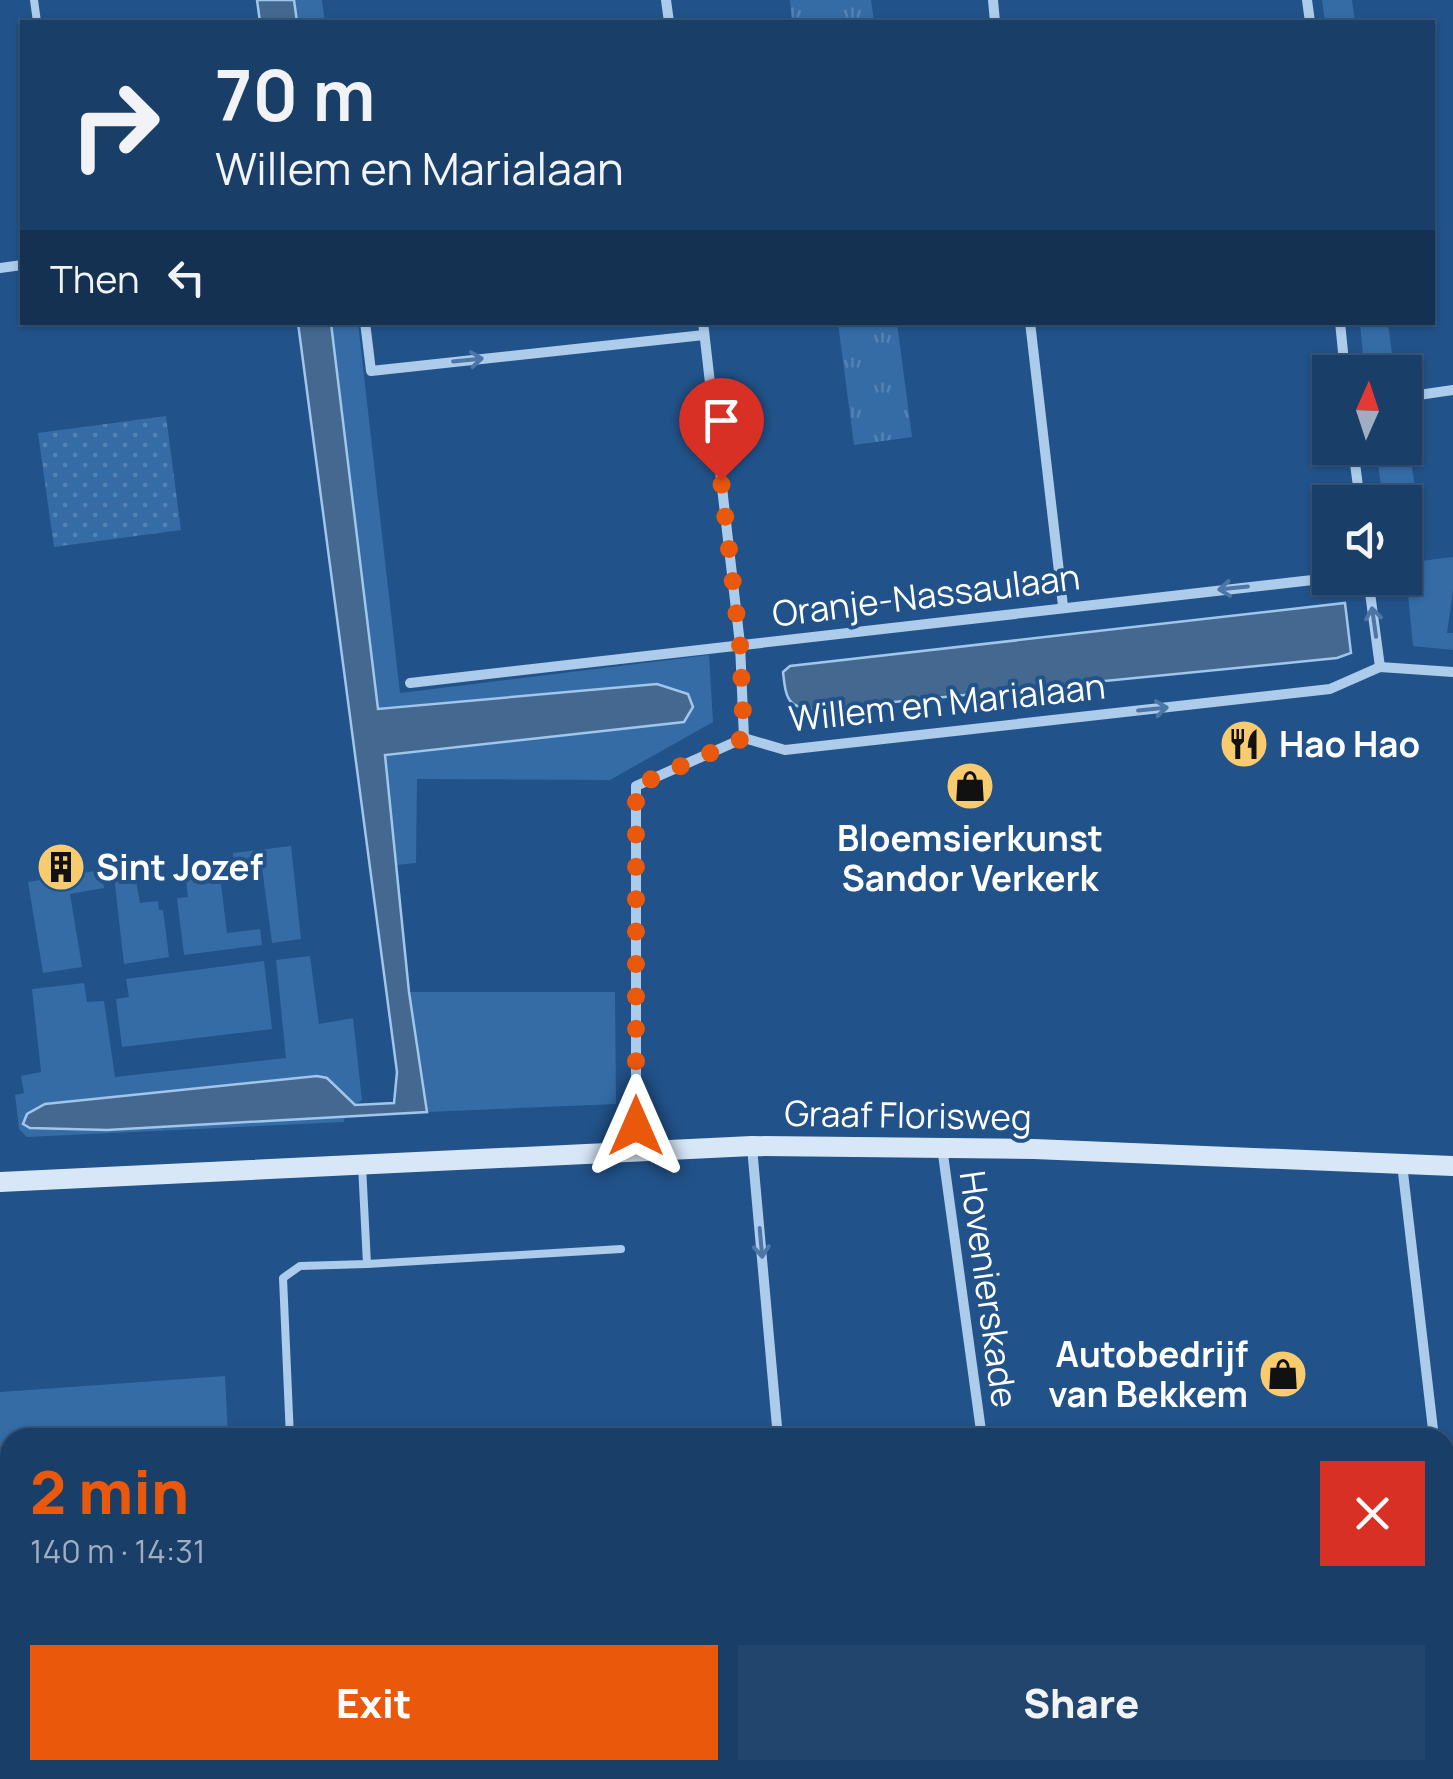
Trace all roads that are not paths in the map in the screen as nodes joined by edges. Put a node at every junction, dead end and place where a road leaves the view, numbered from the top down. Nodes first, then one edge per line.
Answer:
1 (365, 325) edge
2 (1030, 325) edge
3 (1340, 325) edge
4 (703, 329) edge
5 (1343, 355) edge
6 (1453, 390) edge
7 (1422, 395) edge
8 (1312, 580) edge
9 (1370, 595) edge
10 (1063, 606) junction
11 (740, 644) junction
12 (1380, 666) junction
13 (1453, 672) edge
14 (410, 683) dead end
15 (744, 738) junction
16 (752, 1146) junction
17 (942, 1147) junction
18 (636, 1150) junction
19 (1402, 1164) junction
20 (362, 1166) junction
21 (1453, 1166) edge
22 (0, 1182) edge
23 (621, 1249) dead end
24 (367, 1264) junction
25 (290, 1428) edge
26 (777, 1428) edge
27 (981, 1428) edge
28 (1433, 1428) edge

1 -> 4 street
2 - 10 street
3 - 5 street
4 - 11 street
6 - 7 street
8 -> 10 street, Oranje-Nassaulaan
12 -> 9 street
10 - 11 street, Oranje-Nassaulaan
11 - 14 street, Oranje-Nassaulaan
11 - 15 street
12 - 13 street, Willem en Marialaan
15 -> 12 street, Willem en Marialaan
15 - 18 street, Willem en Marialaan
16 - 17 street, Graaf Florisweg
16 - 18 street, Graaf Florisweg
16 -> 26 street
17 - 19 street, Graaf Florisweg
17 - 27 street, Hovenierskade
18 - 20 street, Graaf Florisweg
19 - 21 street, Graaf Florisweg
19 - 28 street
20 - 22 street, Graaf Florisweg
20 - 24 lane
23 - 24 lane
24 - 25 lane

